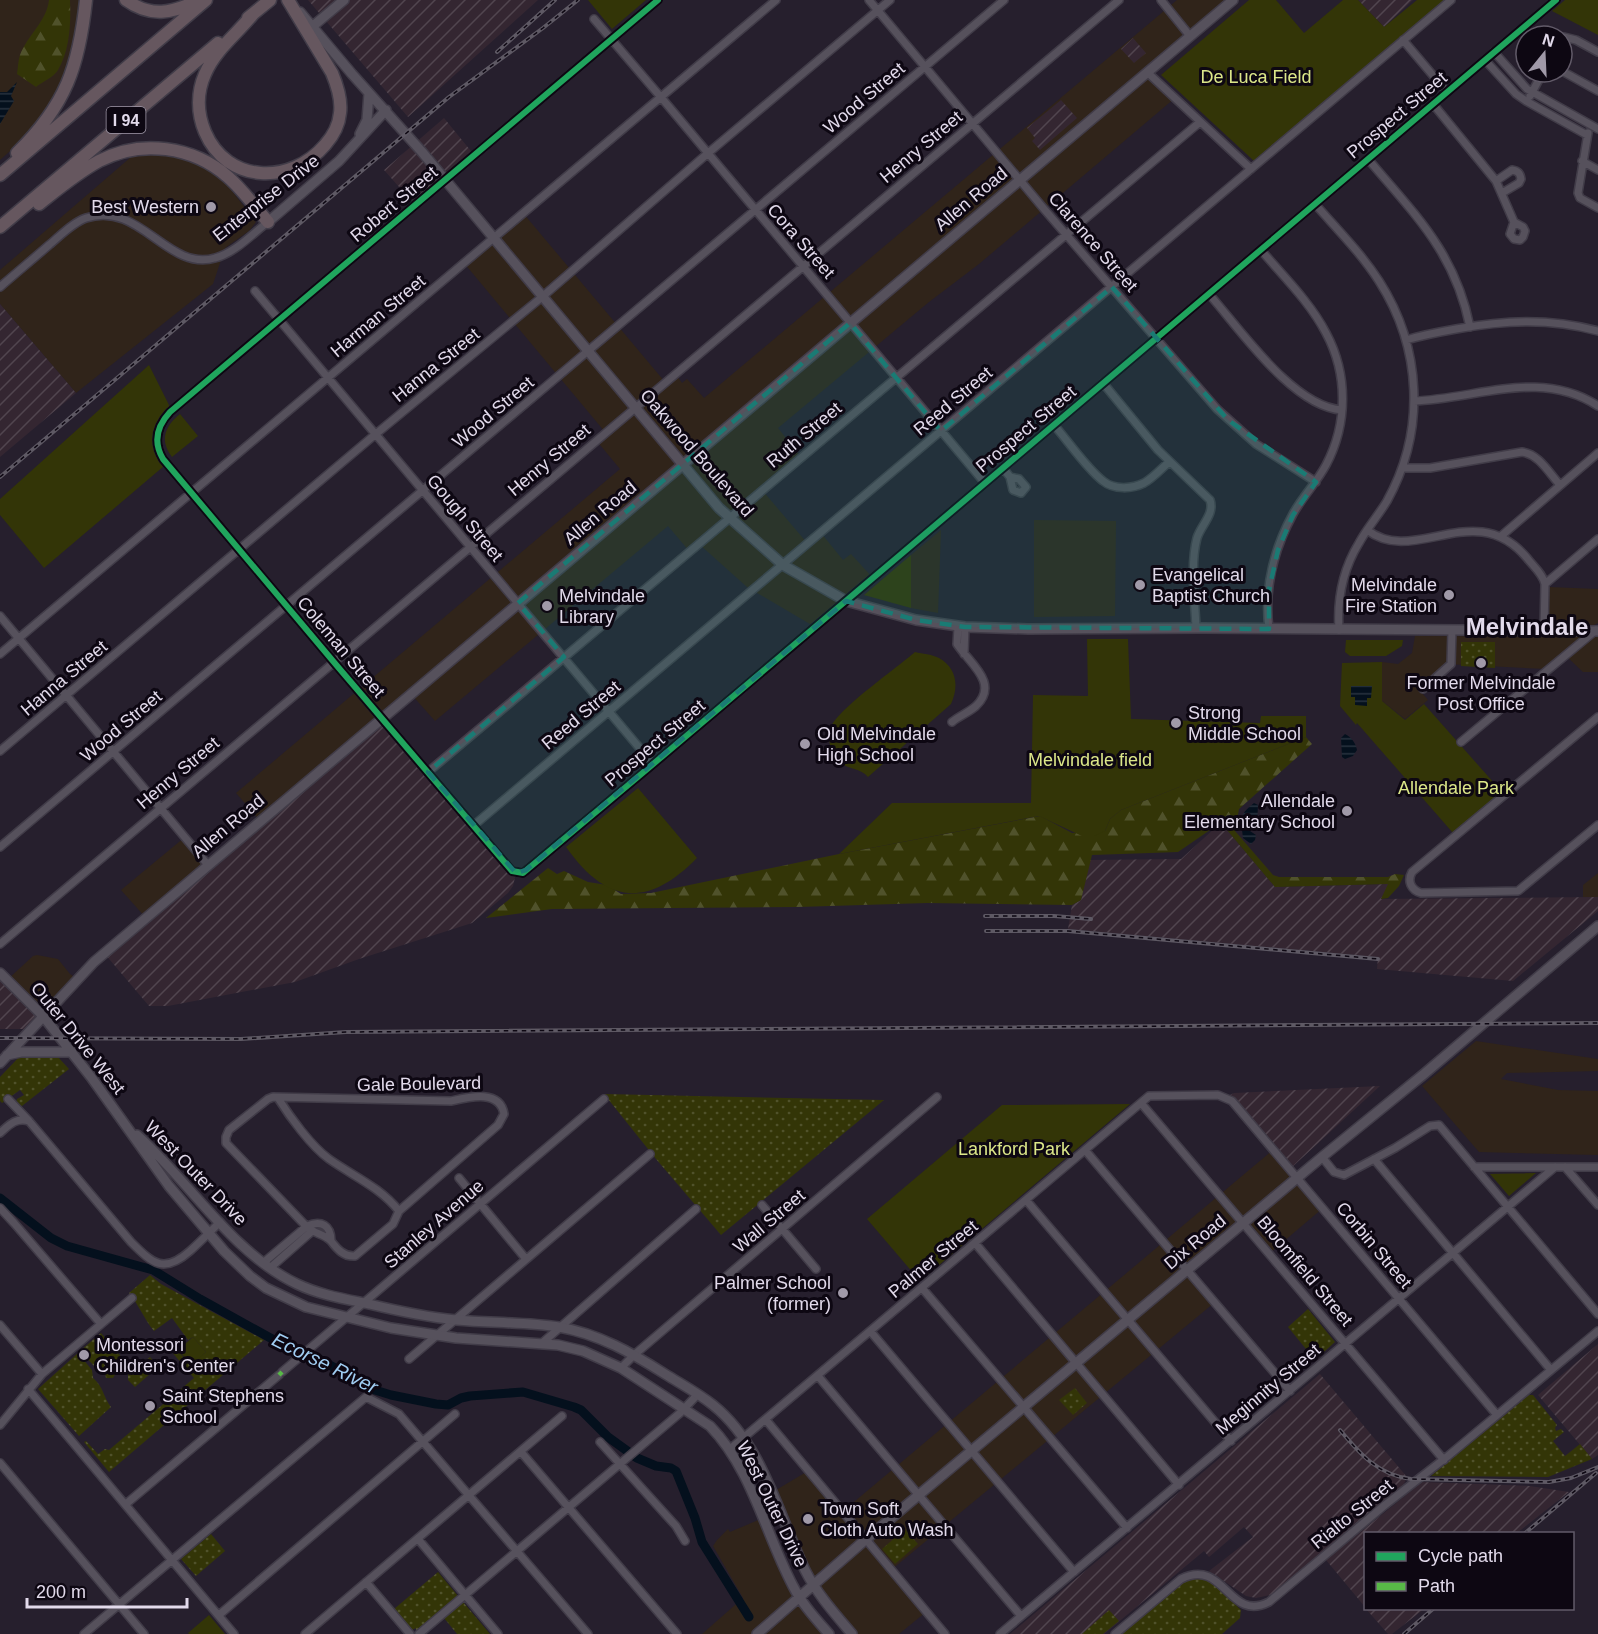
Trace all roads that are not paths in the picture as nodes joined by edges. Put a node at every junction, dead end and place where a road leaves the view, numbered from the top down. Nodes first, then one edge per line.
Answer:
1 (86, 0) edge
2 (126, 0) edge
3 (198, 0) edge
4 (206, 0) edge
5 (270, 0) edge
6 (288, 0) edge
7 (344, 0) edge
8 (658, 0) edge
9 (776, 0) edge
10 (869, 0) edge
11 (890, 0) edge
12 (1004, 0) edge
13 (1119, 0) edge
14 (1161, 0) edge
15 (1233, 0) edge
16 (1452, 0) edge
17 (1556, 0) edge
18 (878, 10) junction
19 (253, 14) junction
20 (594, 19) dead end
21 (313, 26) junction
22 (1190, 36) junction
23 (611, 39) junction
24 (1403, 40) junction
25 (1574, 40) edge
26 (1494, 52) junction
27 (1598, 52) edge
28 (1485, 60) junction
29 (925, 66) junction
30 (1147, 72) junction
31 (1574, 78) edge
32 (1537, 84) edge
33 (1598, 91) edge
34 (1447, 92) junction
35 (1532, 92) junction
36 (369, 93) junction
37 (661, 97) junction
38 (1526, 101) junction
39 (1432, 104) junction
40 (386, 111) junction
41 (1200, 122) junction
42 (972, 123) junction
43 (1595, 127) edge
44 (1587, 135) junction
45 (349, 150) junction
46 (707, 154) junction
47 (1368, 159) junction
48 (1582, 161) junction
49 (0, 169) edge
50 (1251, 169) junction
51 (1598, 170) edge
52 (0, 175) edge
53 (446, 180) junction
54 (1020, 180) junction
55 (1496, 181) junction
56 (1502, 193) junction
57 (1315, 204) junction
58 (1598, 208) edge
59 (754, 210) junction
60 (268, 222) junction
61 (1514, 222) dead end
62 (0, 227) edge
63 (0, 234) edge
64 (1066, 234) junction
65 (494, 237) junction
66 (1261, 250) junction
67 (803, 266) junction
68 (0, 286) edge
69 (1112, 287) junction
70 (255, 291) dead end
71 (1209, 294) junction
72 (542, 297) junction
73 (279, 319) junction
74 (850, 323) junction
75 (1470, 327) junction
76 (1598, 331) edge
77 (1157, 338) junction
78 (1406, 340) junction
79 (588, 352) junction
80 (328, 378) junction
81 (895, 378) junction
82 (1103, 383) junction
83 (1414, 401) junction
84 (1598, 406) edge
85 (635, 407) junction
86 (1342, 410) junction
87 (1054, 424) junction
88 (940, 431) junction
89 (375, 434) junction
90 (157, 436) joint
91 (1598, 453) edge
92 (1169, 462) junction
93 (683, 464) junction
94 (1003, 468) junction
95 (1402, 468) junction
96 (1010, 477) dead end
97 (1316, 482) junction
98 (985, 483) junction
99 (1560, 485) junction
100 (423, 490) junction
101 (191, 493) junction
102 (728, 518) junction
103 (1367, 530) junction
104 (1500, 537) junction
105 (1598, 539) edge
106 (470, 547) junction
107 (239, 549) junction
108 (783, 565) junction
109 (1545, 584) junction
110 (846, 601) junction
111 (518, 603) junction
112 (287, 606) junction
113 (0, 616) edge
114 (962, 627) junction
115 (1196, 628) junction
116 (1269, 629) junction
117 (1339, 630) junction
118 (1452, 630) junction
119 (1544, 630) junction
120 (1597, 630) edge
121 (18, 638) junction
122 (0, 654) edge
123 (564, 657) junction
124 (333, 662) junction
125 (1423, 689) dead end
126 (66, 695) junction
127 (609, 711) junction
128 (1598, 717) edge
129 (382, 718) junction
130 (952, 722) dead end
131 (1461, 742) dead end
132 (0, 751) edge
133 (113, 752) junction
134 (653, 764) junction
135 (428, 772) junction
136 (161, 808) junction
137 (1598, 825) edge
138 (473, 826) junction
139 (0, 847) edge
140 (208, 865) junction
141 (512, 871) joint
142 (1598, 926) edge
143 (0, 944) edge
144 (0, 973) edge
145 (43, 1016) junction
146 (72, 1052) junction
147 (8, 1055) junction
148 (0, 1064) edge
149 (937, 1097) dead end
150 (278, 1098) junction
151 (8, 1099) dead end
152 (604, 1099) dead end
153 (1141, 1103) junction
154 (29, 1121) junction
155 (128, 1127) junction
156 (0, 1133) edge
157 (1085, 1150) junction
158 (650, 1154) dead end
159 (1322, 1157) junction
160 (1374, 1159) junction
161 (1474, 1167) junction
162 (1555, 1167) junction
163 (1565, 1167) junction
164 (1598, 1167) edge
165 (459, 1178) dead end
166 (1297, 1178) junction
167 (1026, 1200) junction
168 (481, 1203) junction
169 (762, 1205) dead end
170 (1598, 1205) edge
171 (1508, 1206) junction
172 (0, 1208) edge
173 (696, 1209) dead end
174 (399, 1211) junction
175 (220, 1222) junction
176 (1244, 1223) junction
177 (309, 1229) junction
178 (782, 1229) junction
179 (209, 1233) junction
180 (975, 1243) junction
181 (1453, 1252) junction
182 (526, 1259) junction
183 (267, 1266) junction
184 (816, 1269) dead end
185 (1187, 1271) junction
186 (922, 1288) junction
187 (132, 1298) dead end
188 (1399, 1298) junction
189 (365, 1303) junction
190 (1598, 1314) edge
191 (347, 1318) junction
192 (455, 1320) junction
193 (1128, 1320) junction
194 (101, 1324) junction
195 (0, 1325) edge
196 (558, 1327) junction
197 (1598, 1331) edge
198 (871, 1332) junction
199 (437, 1335) junction
200 (1346, 1343) junction
201 (540, 1344) junction
202 (634, 1354) junction
203 (409, 1359) dead end
204 (1076, 1363) junction
205 (621, 1368) junction
206 (1551, 1370) junction
207 (42, 1374) junction
208 (818, 1376) junction
209 (28, 1389) junction
210 (1290, 1391) junction
211 (698, 1394) junction
212 (686, 1408) junction
213 (1023, 1408) junction
214 (455, 1414) dead end
215 (1497, 1415) junction
216 (562, 1416) dead end
217 (766, 1420) junction
218 (0, 1425) edge
219 (744, 1438) junction
220 (1230, 1441) junction
221 (423, 1442) junction
222 (600, 1442) dead end
223 (730, 1449) junction
224 (521, 1452) junction
225 (971, 1452) junction
226 (1444, 1460) junction
227 (0, 1463) edge
228 (621, 1464) junction
229 (1179, 1485) junction
230 (469, 1495) junction
231 (919, 1495) junction
232 (126, 1504) junction
233 (569, 1508) junction
234 (1127, 1528) junction
235 (418, 1539) junction
236 (865, 1540) junction
237 (685, 1541) dead end
238 (517, 1551) junction
239 (171, 1560) junction
240 (802, 1563) junction
241 (786, 1570) junction
242 (1074, 1572) junction
243 (366, 1582) junction
244 (814, 1586) junction
245 (466, 1595) junction
246 (800, 1598) junction
247 (119, 1604) junction
248 (832, 1611) junction
249 (219, 1615) junction
250 (1021, 1616) junction
251 (818, 1622) junction
252 (314, 1626) junction
253 (84, 1634) edge
254 (144, 1634) edge
255 (234, 1634) edge
256 (305, 1634) edge
257 (320, 1634) edge
258 (410, 1634) edge
259 (419, 1634) edge
260 (498, 1634) edge
261 (588, 1634) edge
262 (677, 1634) edge
263 (757, 1634) edge
264 (829, 1634) edge
265 (852, 1634) edge
266 (945, 1634) edge
267 (1000, 1634) edge
268 (1115, 1634) edge

1 - 49 highway
2 - 3 highway
4 - 52 highway, I 94
5 - 19 highway, I 94
6 - 19 highway
6 - 21 main road, Oakwood Boulevard
7 - 21 main road
8 - 23 street, Robert Street
9 - 37 street, Harman Street
10 - 18 street, Clarence Street
11 - 18 street, Hanna Street
12 - 29 street, Wood Street
13 - 42 street, Henry Street
14 - 22 street
15 - 22 main road, Allen Road
16 - 24 street, Reed Street
17 - 26 street, Prospect Street
18 - 29 street, Clarence Street
18 - 46 street, Hanna Street
19 - 62 highway, I 94
20 - 23 street, Cora Street
21 - 36 main road, Oakwood Boulevard
22 - 30 main road, Allen Road
23 - 37 street, Cora Street
23 - 53 street, Robert Street
24 - 34 street
24 - 50 street, Reed Street
25 - 27 street
26 - 28 street, Prospect Street
26 - 35 street
28 - 34 street, Prospect Street
28 - 38 street
29 - 42 street, Clarence Street
29 - 59 street, Wood Street
30 - 41 street
30 - 54 main road, Allen Road
31 - 33 street
32 - 35 street
34 - 39 street, Prospect Street
35 - 38 street
35 - 43 street
36 - 40 main road, Oakwood Boulevard
36 - 45 main road
37 - 46 street, Cora Street
37 - 65 street, Harman Street
38 - 44 street
39 - 47 street, Prospect Street
39 - 55 street
40 - 45 main road, Enterprise Drive
40 - 53 main road, Oakwood Boulevard
41 - 50 street
41 - 64 street, Ruth Street
42 - 54 street, Clarence Street
42 - 67 street, Henry Street
43 - 44 street
44 - 48 street
45 - 60 main road, Enterprise Drive
46 - 59 street, Cora Street
46 - 72 street, Hanna Street
47 - 57 street, Prospect Street
47 - 75 street
48 - 51 street
48 - 58 street
50 - 69 street, Reed Street
53 - 65 main road, Oakwood Boulevard
53 - 73 street, Robert Street
54 - 64 street, Clarence Street
54 - 74 main road, Allen Road
55 - 56 street
55 - 56 street
56 - 61 street
57 - 66 street, Prospect Street
57 - 78 street
59 - 67 street, Cora Street
59 - 79 street, Wood Street
60 - 63 highway
60 - 68 street, Enterprise Drive
64 - 69 street, Clarence Street
64 - 81 street, Ruth Street
65 - 72 main road, Oakwood Boulevard
65 - 80 street, Harman Street
66 - 71 street, Prospect Street
66 - 86 street
67 - 74 street, Cora Street
67 - 85 street, Henry Street
69 - 77 street, Clarence Street
69 - 88 street, Reed Street
70 - 73 street, Gough Street
71 - 77 street, Prospect Street
71 - 86 street
72 - 79 main road, Oakwood Boulevard
72 - 89 street, Hanna Street
73 - 80 street, Gough Street
73 - 90 street, Robert Street
74 - 81 street, Cora Street
74 - 93 main road, Allen Road
75 - 76 street
75 - 78 street
77 - 82 street, Prospect Street
77 - 97 street, Clarence Street
78 - 83 street
79 - 85 main road, Oakwood Boulevard
79 - 100 street, Wood Street
80 - 89 street, Gough Street
80 - 101 street, Harman Street
81 - 88 street, Cora Street
81 - 102 street, Ruth Street
82 - 87 street, Prospect Street
82 - 92 street
83 - 84 street
83 - 95 street
85 - 93 main road, Oakwood Boulevard
85 - 106 street, Henry Street
86 - 97 street
87 - 92 street
87 - 94 street, Prospect Street
88 - 98 street, Cora Street
88 - 108 street, Reed Street
89 - 100 street, Gough Street
89 - 107 street, Hanna Street
90 - 101 street, Coleman Street
91 - 99 street
92 - 115 street
93 - 102 main road, Oakwood Boulevard
93 - 111 main road, Allen Road
94 - 96 street
94 - 98 street, Prospect Street
95 - 99 street
95 - 103 street
97 - 116 street
98 - 110 street, Prospect Street
99 - 104 street
100 - 106 street, Gough Street
100 - 112 street, Wood Street
101 - 107 street, Coleman Street
101 - 121 street, Harman Street
102 - 108 main road, Oakwood Boulevard
102 - 123 street, Ruth Street
103 - 104 street
103 - 117 street
104 - 109 street
105 - 109 street
106 - 111 street, Gough Street
106 - 124 street, Henry Street
107 - 112 street, Coleman Street
107 - 126 street, Hanna Street
108 - 110 main road, Oakwood Boulevard
108 - 127 street, Reed Street
109 - 119 street
110 - 114 main road, Oakwood Boulevard
110 - 134 street, Prospect Street
111 - 123 street, Gough Street
111 - 129 main road, Allen Road
112 - 124 street, Coleman Street
112 - 133 street, Wood Street
113 - 121 street
114 - 115 main road, Oakwood Boulevard
114 - 130 street
115 - 116 main road, Oakwood Boulevard
116 - 117 main road, Oakwood Boulevard
117 - 118 main road, Oakwood Boulevard
118 - 119 main road, Oakwood Boulevard
118 - 125 street
119 - 120 main road, Oakwood Boulevard
120 - 131 street
121 - 122 street, Harman Street
121 - 126 street
123 - 127 street, Gough Street
123 - 135 street, Ruth Street
124 - 129 street, Coleman Street
124 - 136 street, Henry Street
126 - 132 street, Hanna Street
126 - 133 street
127 - 134 street, Gough Street
127 - 138 street, Reed Street
128 - 137 street
129 - 135 street, Coleman Street
129 - 140 main road, Allen Road
133 - 136 street
133 - 139 street, Wood Street
134 - 141 street, Prospect Street
135 - 138 street, Coleman Street
136 - 140 street
136 - 143 street, Henry Street
138 - 141 street, Coleman Street
140 - 145 main road, Allen Road
142 - 159 main road, Dix Road
144 - 145 main road, Outer Drive West
145 - 146 main road, Outer Drive West
145 - 147 main road, Allen Road
146 - 147 main road
146 - 155 main road, Outer Drive West
147 - 148 main road, Allen Road
149 - 178 street, Wall Street
150 - 174 street
150 - 174 street, Gale Boulevard
150 - 177 street, Gale Boulevard
151 - 154 street
152 - 168 street, Stanley Avenue
153 - 157 street, Palmer Street
153 - 166 street, Corbin Street
153 - 176 street, Bloomfield Street
154 - 156 street
154 - 179 street
155 - 175 main road, West Outer Drive
155 - 179 main road, West Outer Drive
157 - 167 street, Palmer Street
157 - 185 street
158 - 182 street
159 - 160 street
159 - 166 main road, Dix Road
160 - 161 street
160 - 181 street
161 - 162 street
161 - 171 street
162 - 163 street
162 - 171 street, Meginnity Street
163 - 164 street
163 - 170 street
165 - 168 street
166 - 176 main road, Dix Road
166 - 188 street, Corbin Street
167 - 180 street, Palmer Street
167 - 193 street
168 - 182 street
168 - 189 street, Stanley Avenue
169 - 178 street
171 - 181 street, Meginnity Street
171 - 190 street
172 - 194 street
173 - 196 street
174 - 177 street, Gale Boulevard
175 - 179 street
175 - 183 main road, West Outer Drive
176 - 185 main road, Dix Road
176 - 200 street, Bloomfield Street
177 - 183 street
178 - 184 street
178 - 202 street, Wall Street
179 - 191 main road, West Outer Drive
180 - 186 street, Palmer Street
180 - 204 street
181 - 188 street, Meginnity Street
181 - 206 street
182 - 192 street
183 - 189 main road, West Outer Drive
185 - 193 main road, Dix Road
185 - 210 street
186 - 198 street, Palmer Street
186 - 213 street
187 - 194 street
188 - 200 street, Meginnity Street
188 - 215 street, Corbin Street
189 - 191 street, Stanley Avenue
189 - 192 main road, West Outer Drive
191 - 199 main road, West Outer Drive
191 - 232 street, Stanley Avenue
192 - 196 main road, West Outer Drive
192 - 199 street
193 - 204 main road, Dix Road
193 - 220 street
194 - 207 street
195 - 207 street
196 - 201 street
196 - 202 main road, West Outer Drive
197 - 206 street, Rialto Street
198 - 208 street, Palmer Street
198 - 225 street
199 - 201 main road, West Outer Drive
199 - 203 street
200 - 210 street, Meginnity Street
200 - 226 street, Bloomfield Street
201 - 205 main road, West Outer Drive
202 - 205 street, Wall Street
202 - 211 main road, West Outer Drive
204 - 213 main road, Dix Road
204 - 229 street
205 - 212 main road, West Outer Drive
206 - 215 street, Rialto Street
207 - 209 street
208 - 217 street, Palmer Street
208 - 231 street
209 - 218 street
209 - 232 street
210 - 220 street, Meginnity Street
211 - 212 street
211 - 219 main road, West Outer Drive
212 - 223 main road, West Outer Drive
212 - 228 street
213 - 225 main road, Dix Road
213 - 234 street
214 - 221 street
215 - 226 street, Rialto Street
216 - 224 street
217 - 219 street, Palmer Street
217 - 236 street
219 - 223 street, Palmer Street
219 - 240 main road, West Outer Drive
220 - 229 street, Meginnity Street
221 - 230 street
221 - 239 street
221 - 249 street
222 - 228 street
223 - 241 main road, West Outer Drive
224 - 230 street
224 - 233 street
225 - 231 main road, Dix Road
225 - 242 street
226 - 268 street, Rialto Street
227 - 247 street
228 - 233 street
228 - 237 street
229 - 234 street, Meginnity Street
230 - 235 street
230 - 238 street
231 - 236 main road, Dix Road
231 - 250 street
232 - 239 street
233 - 238 street
233 - 262 street
234 - 242 street, Meginnity Street
235 - 243 street
235 - 245 street
236 - 244 main road, Dix Road
236 - 266 street
238 - 245 street
238 - 261 street
239 - 247 street
239 - 249 street
240 - 241 main road
240 - 244 main road, West Outer Drive
241 - 246 main road, West Outer Drive
242 - 250 street, Meginnity Street
243 - 252 street
243 - 258 street
244 - 246 main road, Dix Road
244 - 248 main road, West Outer Drive
245 - 259 street
245 - 260 street
246 - 251 main road, West Outer Drive
246 - 263 main road, Dix Road
247 - 253 street
247 - 254 street
248 - 251 main road
248 - 265 main road, West Outer Drive
249 - 255 street
250 - 267 street, Meginnity Street
251 - 264 main road, West Outer Drive
252 - 256 street
252 - 257 street

